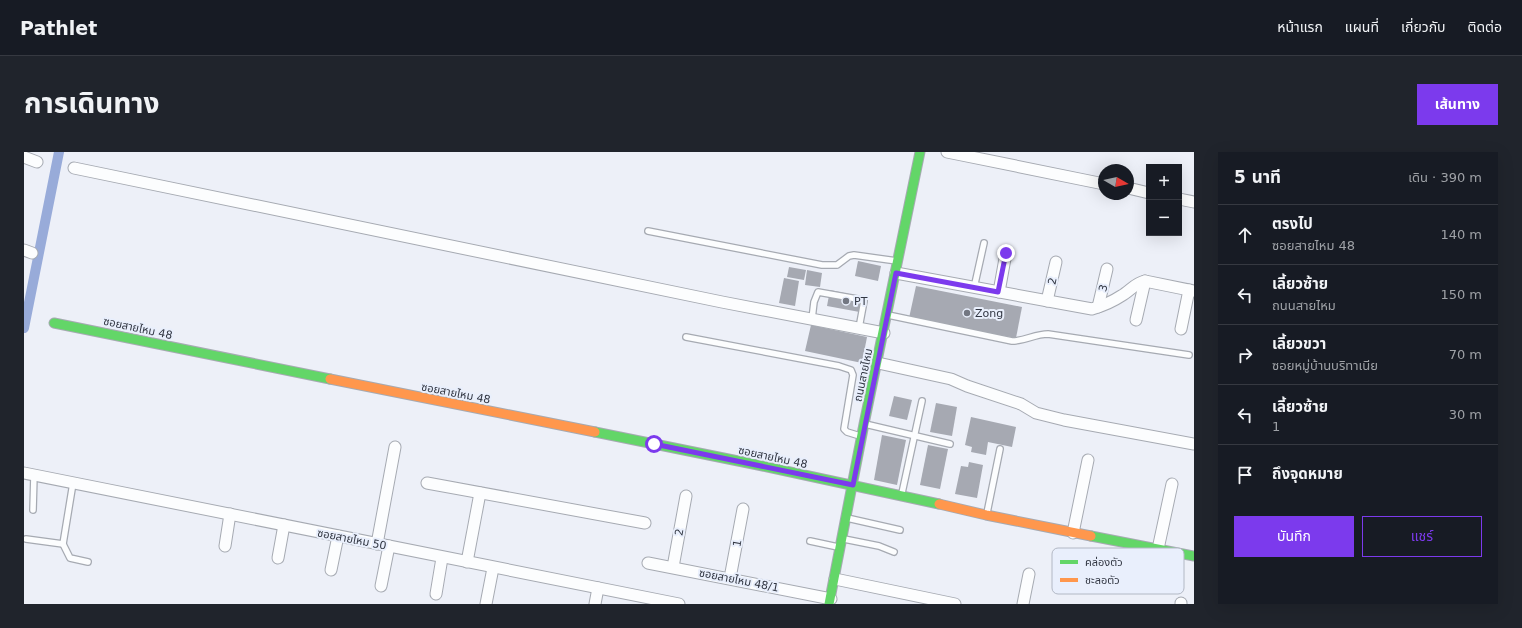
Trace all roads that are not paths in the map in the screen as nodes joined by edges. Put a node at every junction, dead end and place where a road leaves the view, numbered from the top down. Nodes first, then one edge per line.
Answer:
1 (920, 152) edge
2 (947, 152) edge
3 (24, 157) edge
4 (37, 162) dead end
5 (74, 168) dead end
6 (1098, 183) edge
7 (1134, 189) edge
8 (1146, 192) edge
9 (1182, 200) edge
10 (1194, 202) edge
11 (648, 231) dead end
12 (984, 243) dead end
13 (1006, 253) dead end
14 (898, 262) junction
15 (1056, 262) dead end
16 (1107, 269) dead end
17 (896, 273) junction
18 (1145, 281) junction
19 (974, 288) junction
20 (1191, 290) edge
21 (998, 292) junction
22 (1047, 301) junction
23 (1098, 307) junction
24 (887, 315) junction
25 (812, 319) junction
26 (1136, 320) dead end
27 (54, 323) dead end
28 (859, 328) junction
29 (1181, 329) dead end
30 (884, 333) junction
31 (686, 337) dead end
32 (1189, 355) dead end
33 (878, 362) junction
34 (922, 401) dead end
35 (864, 424) junction
36 (914, 435) junction
37 (862, 437) junction
38 (950, 444) dead end
39 (1194, 444) edge
40 (395, 447) dead end
41 (1000, 449) dead end
42 (1088, 460) dead end
43 (29, 474) edge
44 (73, 483) junction
45 (427, 483) dead end
46 (1172, 484) dead end
47 (853, 485) junction
48 (480, 493) junction
49 (686, 496) dead end
50 (901, 496) junction
51 (743, 509) dead end
52 (33, 510) dead end
53 (230, 514) junction
54 (986, 515) junction
55 (846, 517) junction
56 (645, 523) dead end
57 (284, 525) junction
58 (900, 530) dead end
59 (1073, 533) junction
60 (338, 536) junction
61 (842, 538) junction
62 (26, 539) dead end
63 (810, 541) dead end
64 (63, 544) junction
65 (377, 544) junction
66 (225, 546) dead end
67 (389, 546) junction
68 (840, 548) junction
69 (1153, 548) edge
70 (1158, 548) edge
71 (894, 552) dead end
72 (1184, 554) edge
73 (1194, 556) edge
74 (278, 558) dead end
75 (442, 558) junction
76 (88, 562) dead end
77 (467, 562) junction
78 (648, 563) dead end
79 (673, 567) junction
80 (493, 568) junction
81 (331, 570) dead end
82 (1029, 574) dead end
83 (730, 578) junction
84 (835, 579) junction
85 (381, 586) dead end
86 (598, 588) junction
87 (436, 594) dead end
88 (647, 601) edge
89 (830, 601) edge
90 (486, 604) edge
91 (595, 604) edge
92 (679, 604) edge
93 (955, 604) edge
94 (1023, 604) edge

1 - 14 street, ถนนสายไหม
2 - 6 street
3 - 4 street
5 - 25 street
7 - 8 street
9 - 10 street
11 - 14 lane
12 - 19 lane
13 - 21 street
14 - 17 street, ถนนสายไหม
15 - 22 street, 2
16 - 23 street, 3
17 - 19 street
17 - 24 street, ถนนสายไหม
18 - 20 street
18 - 23 street
18 - 26 street
19 - 21 street
20 - 29 street
21 - 22 street
22 - 23 street
24 - 30 street, ถนนสายไหม
24 - 32 lane
25 - 28 street
25 - 28 lane
27 - 47 street, ซอยสายไหม 48
28 - 30 street
30 - 33 street, ถนนสายไหม
31 - 37 lane
33 - 35 street, ถนนสายไหม
33 - 39 street
34 - 36 lane
35 - 36 lane
35 - 37 street, ถนนสายไหม
36 - 38 lane
36 - 50 lane
37 - 47 street, ถนนสายไหม
40 - 65 street
41 - 54 lane
42 - 59 street
43 - 44 street, ซอยสายไหม 50
43 - 52 lane
44 - 53 street, ซอยสายไหม 50
44 - 64 lane
45 - 48 street
46 - 70 street
47 - 50 street, ซอยสายไหม 48
47 - 55 street, ถนนสายไหม
48 - 56 street
48 - 77 street
49 - 79 street, 2
50 - 54 street, ซอยสายไหม 48
51 - 83 street, 1
53 - 57 street, ซอยสายไหม 50
53 - 66 street
54 - 59 street, ซอยสายไหม 48
55 - 58 lane
55 - 61 street, ถนนสายไหม
57 - 60 street, ซอยสายไหม 50
57 - 74 street
59 - 69 street, ซอยสายไหม 48
60 - 65 street, ซอยสายไหม 50
60 - 81 street
61 - 68 street, ถนนสายไหม
61 - 71 lane
62 - 64 lane
63 - 68 lane
64 - 76 lane
65 - 67 street, ซอยสายไหม 50
67 - 75 street, ซอยสายไหม 50
67 - 85 street
68 - 84 street, ถนนสายไหม
72 - 73 street, ซอยสายไหม 48
75 - 77 street, ซอยสายไหม 50
75 - 87 street
77 - 80 street, ซอยสายไหม 50
78 - 79 street, ซอยสายไหม 48/1
79 - 83 street, ซอยสายไหม 48/1
80 - 86 street, ซอยสายไหม 50
80 - 90 street
82 - 94 street
83 - 89 street, ซอยสายไหม 48/1
84 - 89 street, ถนนสายไหม
84 - 93 street
86 - 88 street, ซอยสายไหม 50
86 - 91 street
88 - 92 street, ซอยสายไหม 50

